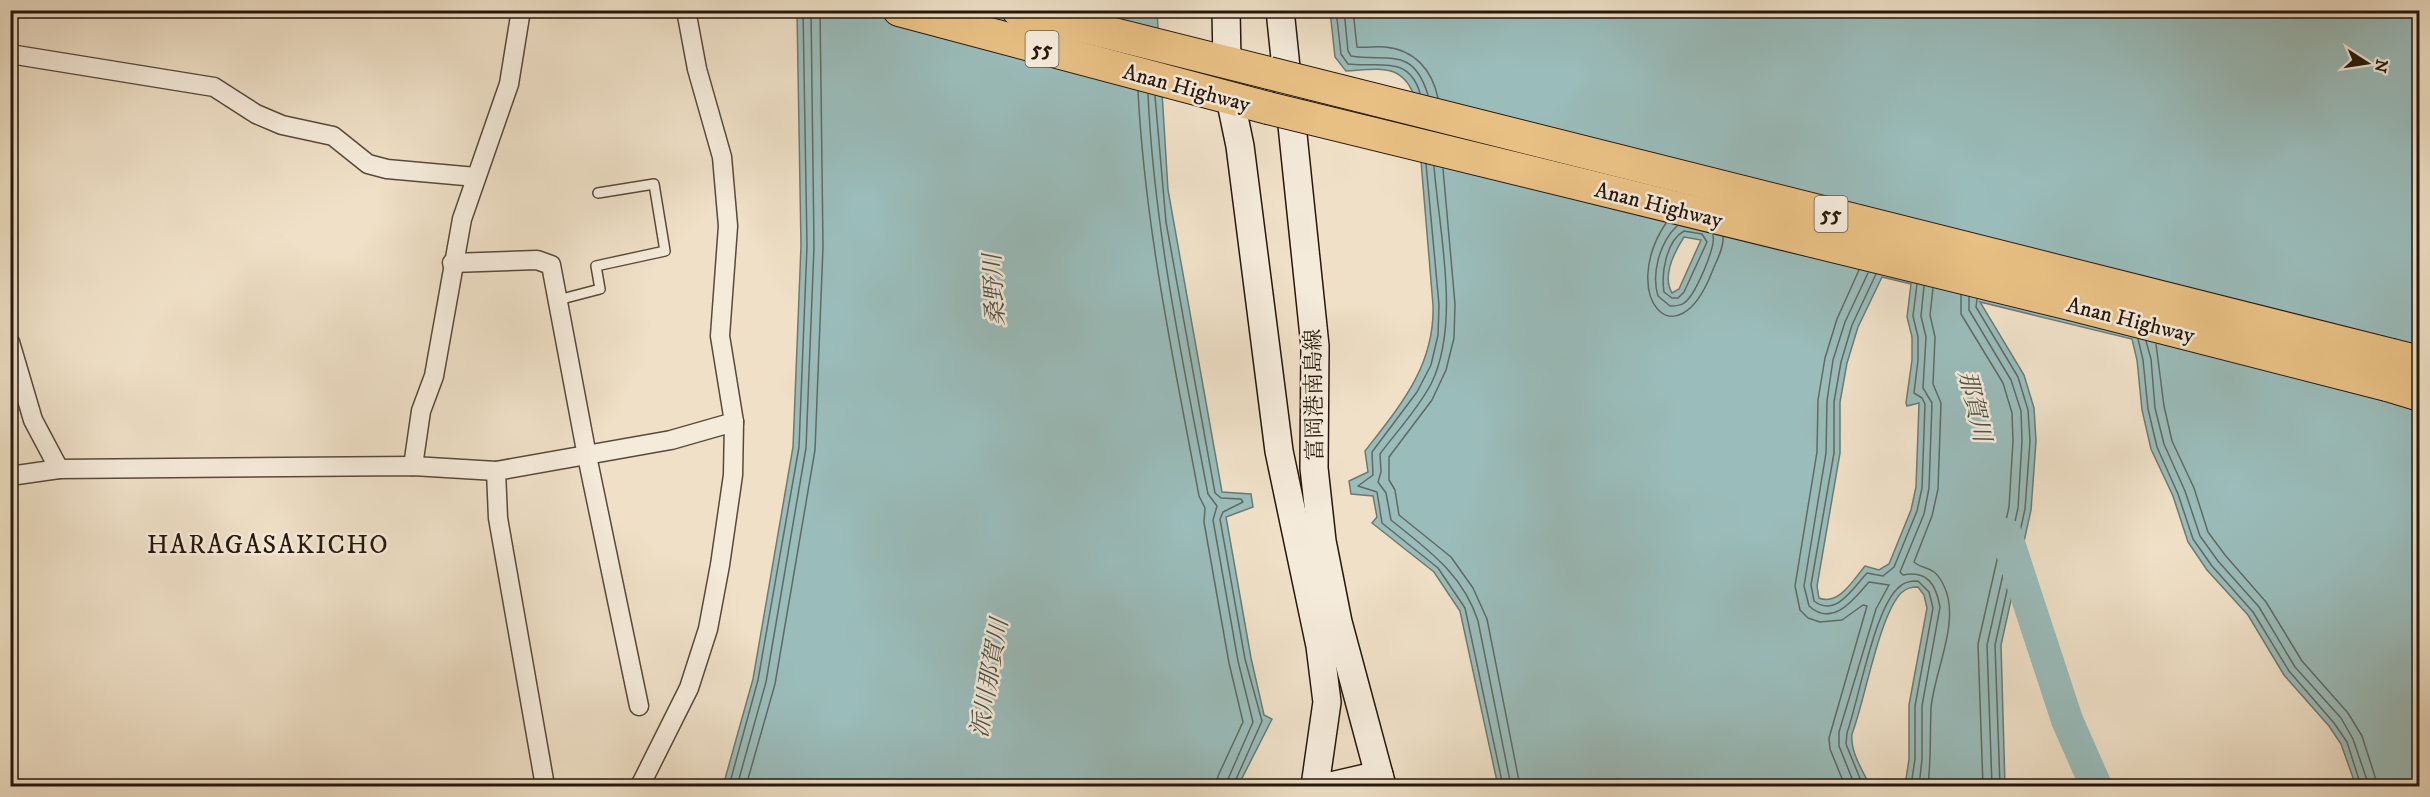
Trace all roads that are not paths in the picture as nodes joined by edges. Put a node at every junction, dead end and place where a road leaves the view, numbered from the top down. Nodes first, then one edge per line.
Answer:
1 (521, 10) edge
2 (686, 10) edge
3 (899, 10) edge
4 (1018, 10) edge
5 (1226, 10) edge
6 (1280, 10) edge
7 (10, 54) edge
8 (1227, 62) junction
9 (1230, 98) junction
10 (476, 177) junction
11 (598, 193) dead end
12 (452, 263) junction
13 (558, 300) junction
14 (10, 342) edge
15 (2404, 366) edge
16 (2420, 394) edge
17 (734, 422) junction
18 (587, 456) junction
19 (413, 466) junction
20 (59, 469) junction
21 (496, 471) junction
22 (10, 476) edge
23 (639, 706) dead end
24 (1380, 780) edge
25 (545, 786) edge
26 (640, 786) edge
27 (1315, 786) edge
28 (1331, 786) edge

1 - 10 street
2 - 17 street
3 - 9 highway, Anan Highway / 55
4 - 8 highway, Anan Highway / 55
5 - 8 main road
6 - 24 main road, 富岡港南島線
7 - 10 street
8 - 15 highway, Anan Highway / 55, bridge
9 - 15 highway, Anan Highway / 55, bridge
9 - 27 main road
10 - 12 street
11 - 13 lane
12 - 13 street
12 - 19 street
13 - 18 street
14 - 20 street
15 - 16 highway, Anan Highway / 55
17 - 18 street
17 - 26 street
18 - 21 street
18 - 23 street
19 - 20 street
19 - 21 street
20 - 22 street
21 - 25 street
24 - 28 main road, 富岡港南島線

